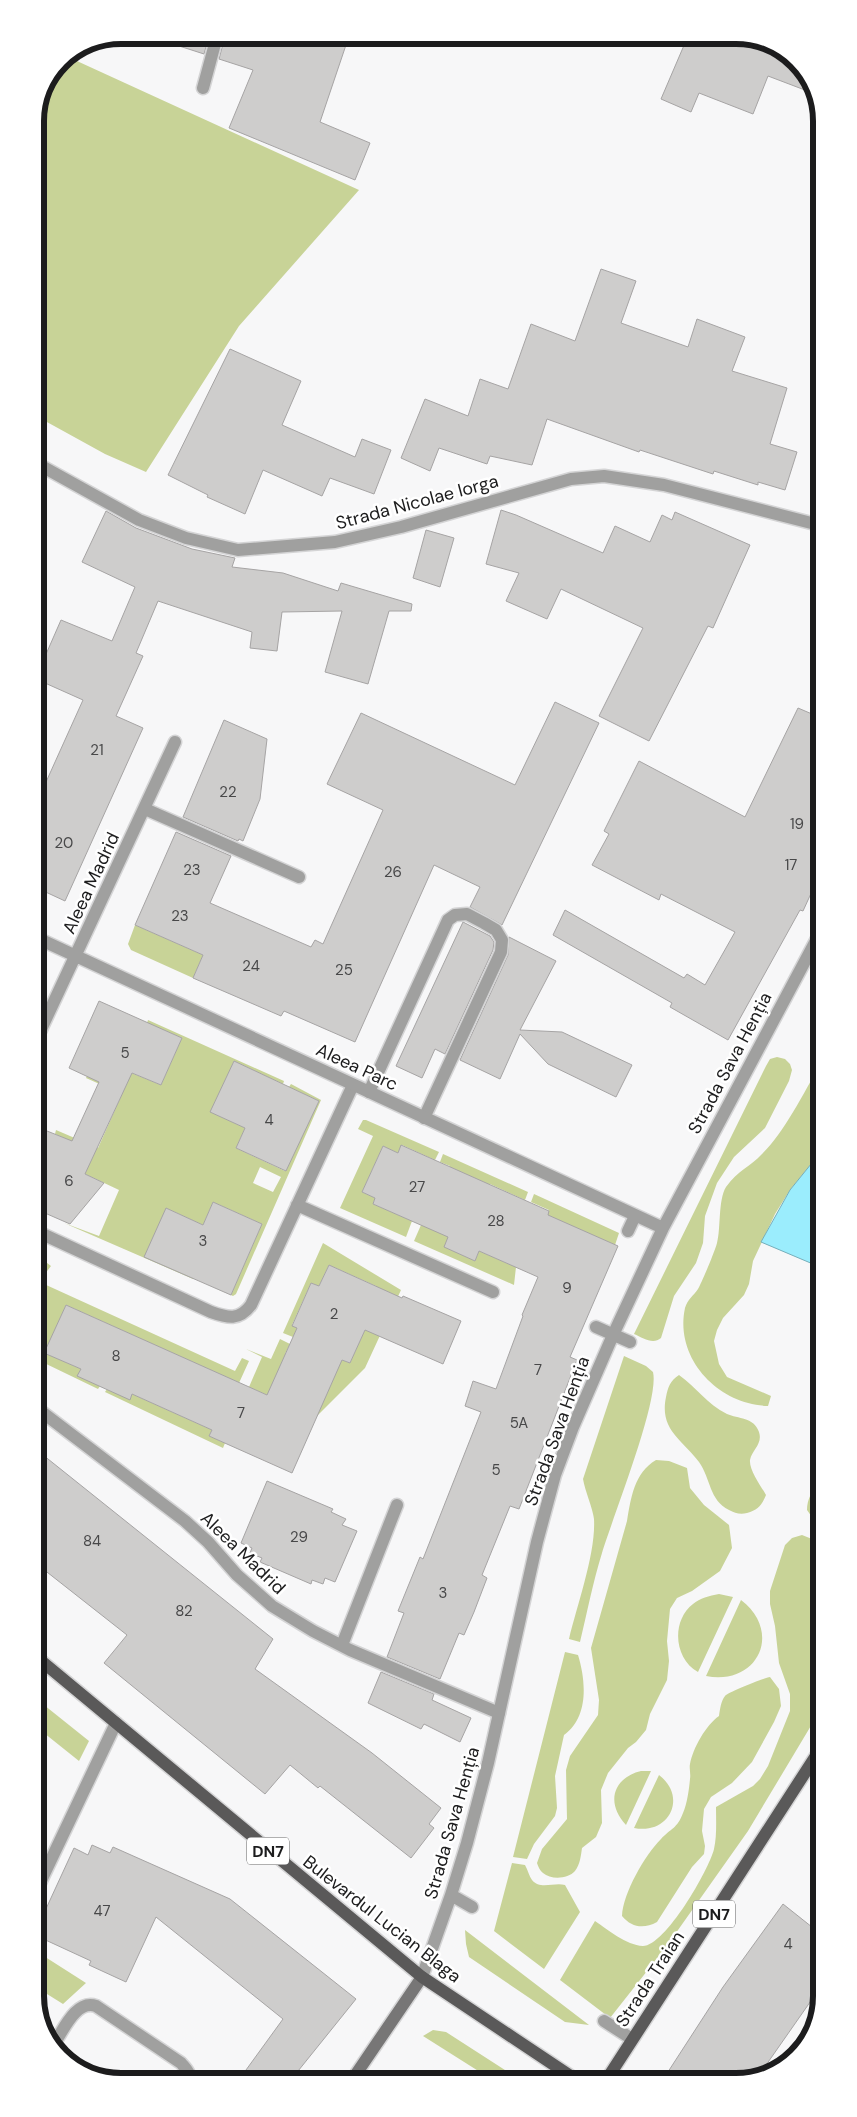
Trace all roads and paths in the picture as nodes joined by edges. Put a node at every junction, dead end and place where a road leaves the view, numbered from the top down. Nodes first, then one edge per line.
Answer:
1 (215, 44) edge
2 (203, 88) dead end
3 (44, 467) edge
4 (813, 524) edge
5 (175, 742) dead end
6 (145, 809) junction
7 (299, 877) dead end
8 (44, 941) edge
9 (813, 946) edge
10 (77, 956) junction
11 (44, 1024) edge
12 (353, 1085) junction
13 (369, 1092) junction
14 (424, 1118) junction
15 (297, 1205) junction
16 (636, 1216) junction
17 (663, 1228) junction
18 (628, 1231) dead end
19 (44, 1235) edge
20 (493, 1292) dead end
21 (596, 1327) dead end
22 (613, 1335) junction
23 (630, 1342) dead end
24 (44, 1414) edge
25 (397, 1505) dead end
26 (342, 1645) junction
27 (44, 1663) edge
28 (499, 1713) junction
29 (116, 1723) junction
30 (813, 1760) edge
31 (44, 1874) edge
32 (451, 1895) junction
33 (472, 1907) dead end
34 (422, 1977) junction
35 (604, 2021) dead end
36 (57, 2039) edge
37 (632, 2039) junction
38 (189, 2073) edge
39 (357, 2073) edge
40 (566, 2073) edge
41 (611, 2073) edge

1 - 2 street
3 - 4 street, Strada Nicolae Iorga
5 - 6 street, Aleea Madrid
6 - 7 street
6 - 10 street, Aleea Madrid
8 - 10 street, Aleea Parc
9 - 17 street, Strada Sava Henția
10 - 11 street, Aleea Madrid
10 - 12 street, Aleea Parc
12 - 13 street, Aleea Parc
12 - 15 street
13 - 14 street, Aleea Parc
13 - 14 street
14 - 16 street, Aleea Parc
15 - 19 street
15 - 20 street
16 - 17 street, Aleea Parc
16 - 18 street
17 - 22 street, Strada Sava Henția
21 - 22 street
22 - 23 street
22 - 28 street, Strada Sava Henția
24 - 26 street, Aleea Madrid
25 - 26 street
26 - 28 street, Aleea Madrid
27 - 29 main road, Bulevardul Lucian Blaga / DN7
28 - 32 street, Strada Sava Henția
29 - 31 street
29 - 34 main road, Bulevardul Lucian Blaga / DN7
30 - 37 main road, Strada Traian / DN7
32 - 33 street
32 - 34 street, Strada Sava Henția
34 - 39 main road
34 - 40 main road, Bulevardul Lucian Blaga / DN7
35 - 37 street
36 - 38 street
37 - 41 main road, Strada Traian / DN7

